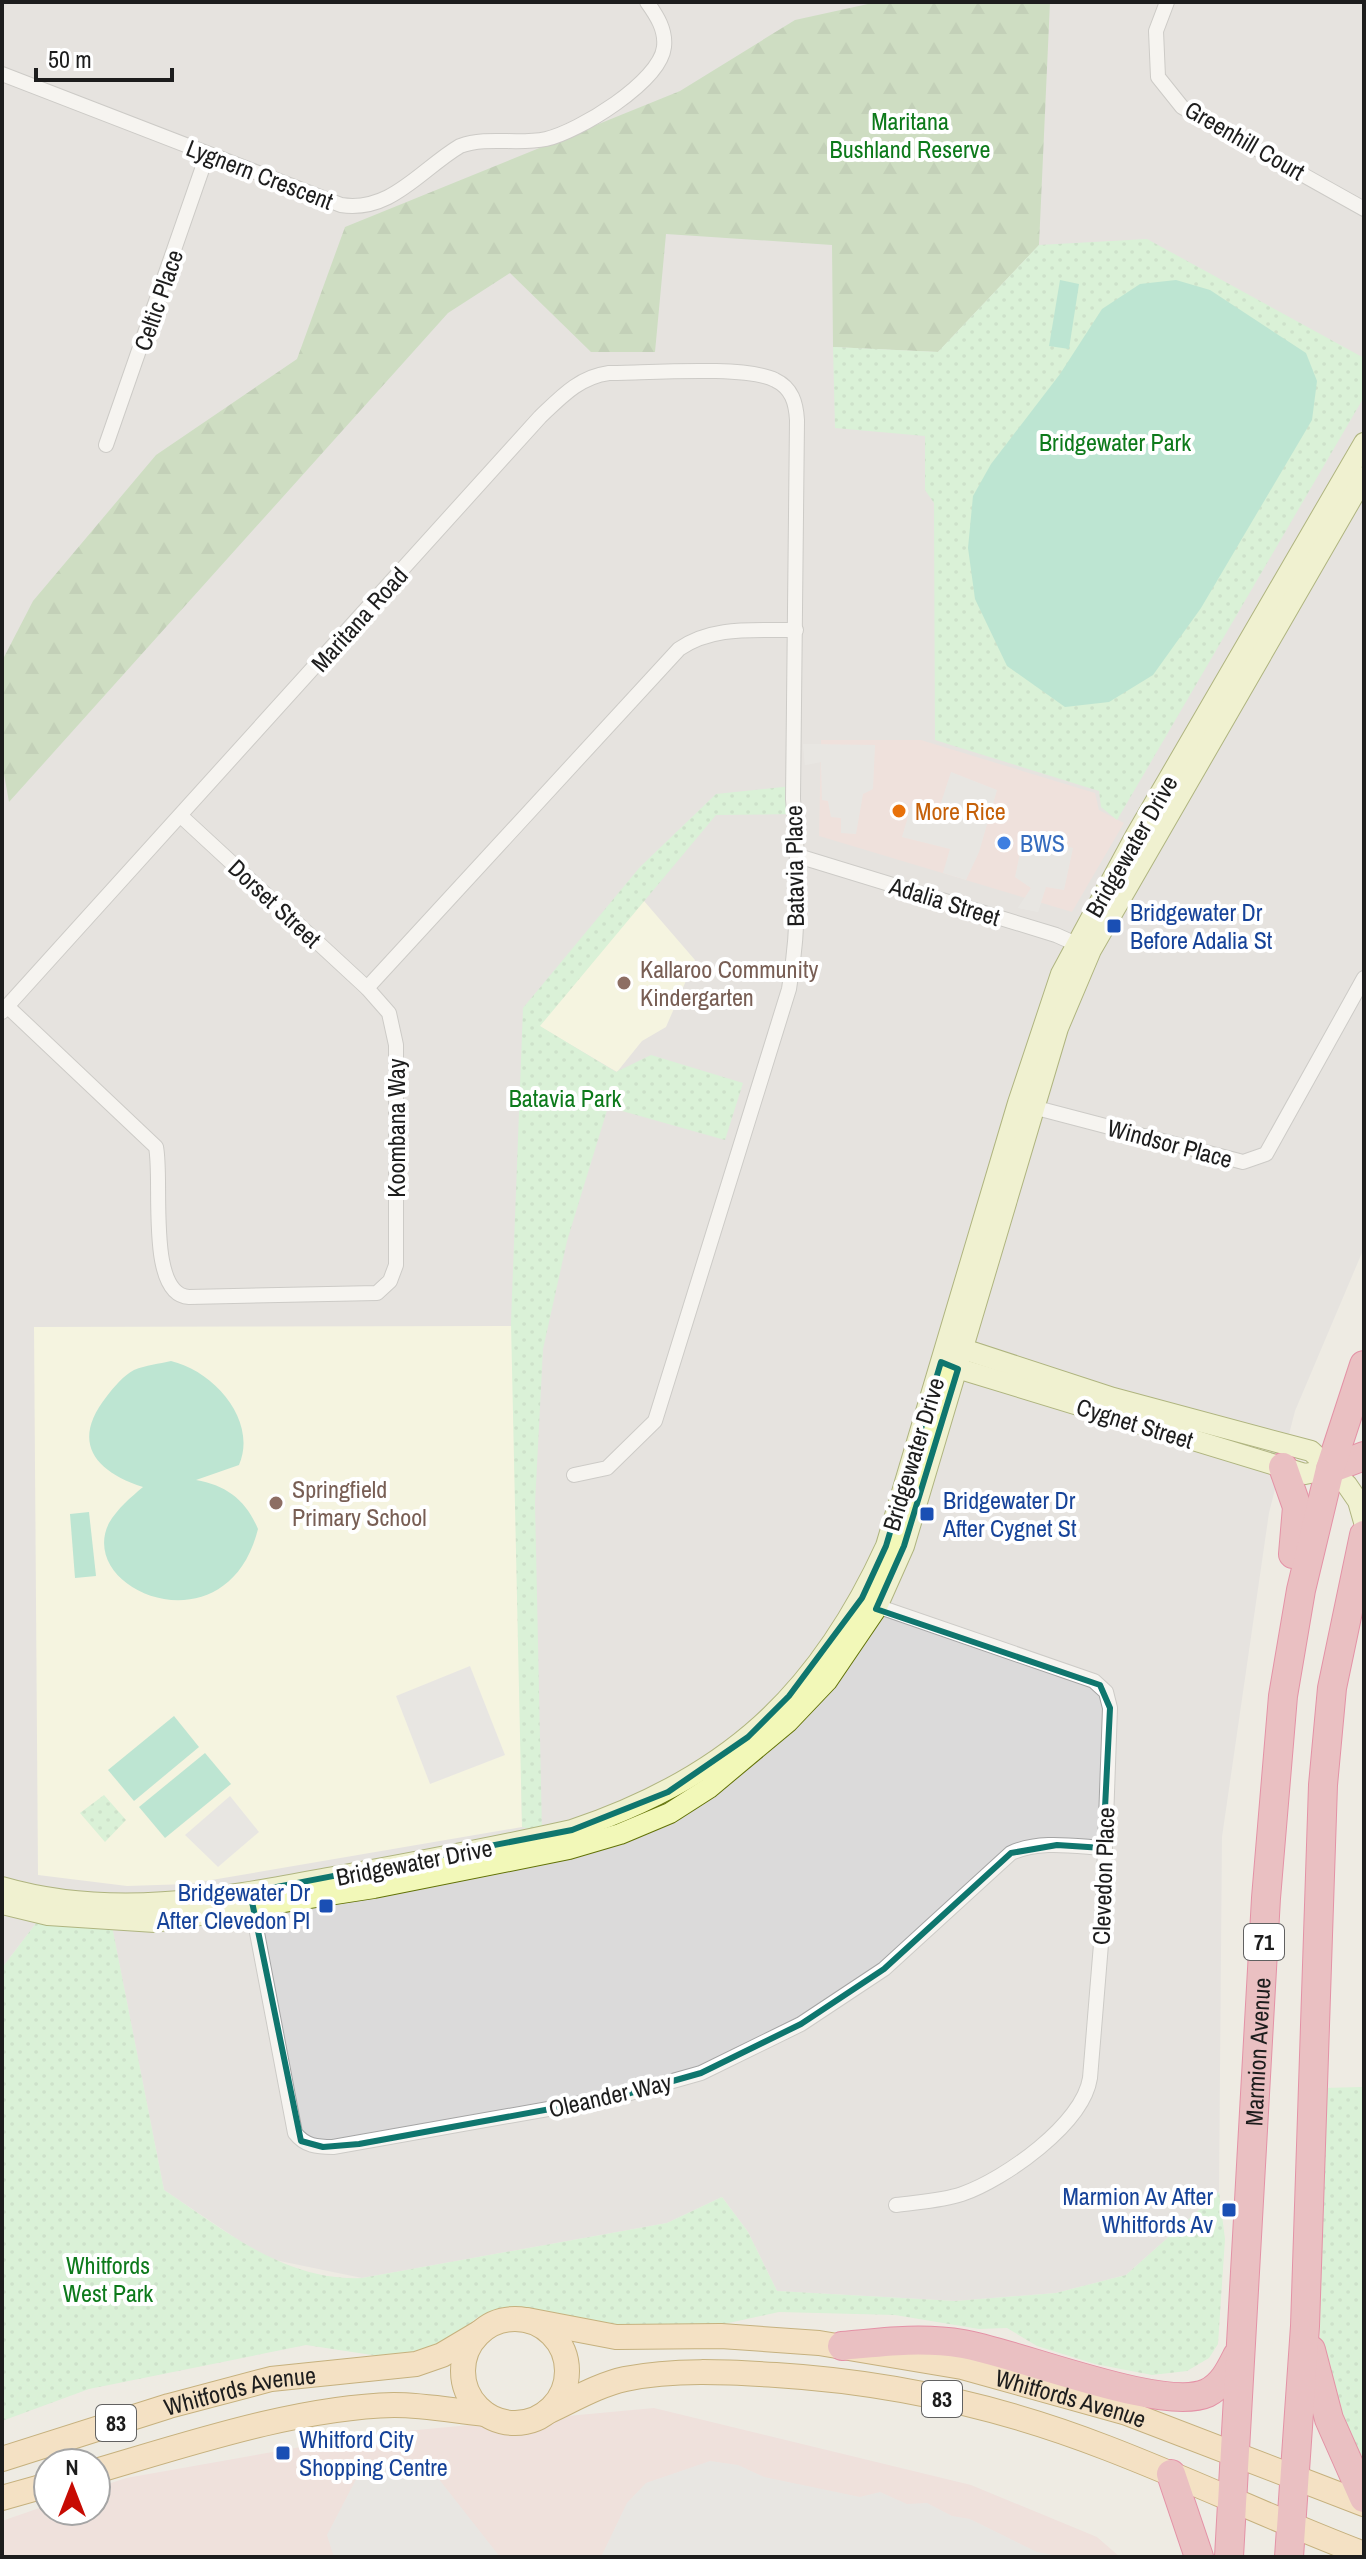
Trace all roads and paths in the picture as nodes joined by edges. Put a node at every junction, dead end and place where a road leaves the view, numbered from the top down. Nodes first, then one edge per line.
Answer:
1 (647, 2) edge
2 (1167, 2) edge
3 (2, 74) edge
4 (207, 155) junction
5 (1364, 209) edge
6 (783, 385) joint
7 (1364, 443) edge
8 (106, 445) dead end
9 (1364, 477) edge
10 (796, 630) junction
11 (182, 817) junction
12 (798, 856) junction
13 (1083, 947) junction
14 (1364, 978) edge
15 (367, 988) junction
16 (5, 1010) edge
17 (1026, 1105) junction
18 (952, 1356) junction
19 (1364, 1365) edge
20 (1364, 1456) edge
21 (1283, 1467) junction
22 (1330, 1469) junction
23 (574, 1475) dead end
24 (1364, 1522) edge
25 (1364, 1535) edge
26 (869, 1604) junction
27 (1283, 1696) junction
28 (1103, 1848) junction
29 (2, 1887) edge
30 (251, 1900) junction
31 (2, 1904) edge
32 (896, 2205) dead end
33 (527, 2320) junction
34 (1305, 2326) junction
35 (479, 2333) junction
36 (842, 2346) junction
37 (1238, 2355) junction
38 (547, 2412) junction
39 (485, 2414) junction
40 (1236, 2452) junction
41 (2, 2459) edge
42 (112, 2466) edge
43 (1171, 2474) junction
44 (1296, 2478) junction
45 (32, 2490) edge
46 (2, 2498) edge
47 (1364, 2498) edge
48 (1232, 2502) junction
49 (1364, 2504) edge
50 (1293, 2526) junction
51 (1364, 2554) edge
52 (1199, 2557) edge
53 (1229, 2557) edge
54 (1289, 2557) edge

1 - 4 street, Lygnern Crescent
2 - 5 street, Greenhill Court
3 - 4 street, Lygnern Crescent
4 - 8 street, Celtic Place
6 - 10 street, Batavia Place
6 - 11 street, Maritana Road
7 - 13 street, Bridgewater Drive
9 - 13 street, Bridgewater Drive
10 - 12 street, Batavia Place
10 - 15 street
11 - 15 street, Dorset Street
11 - 16 street, Maritana Road
12 - 13 street, Adalia Street
12 - 23 street, Batavia Place
13 - 17 street, Bridgewater Drive
14 - 17 street, Windsor Place
15 - 16 street, Koombana Way
17 - 18 street, Bridgewater Drive
18 - 21 street, Cygnet Street
18 - 22 street, Cygnet Street
18 - 26 street, Bridgewater Drive
19 - 22 highway, Marmion Avenue / 71
20 - 22 highway
21 - 22 street, Cygnet Street
21 - 27 highway
22 - 24 street, Cygnet Street
22 - 27 highway, Marmion Avenue / 71
25 - 34 highway, 71
26 - 28 street, Clevedon Place
26 - 30 street, Bridgewater Drive
27 - 37 highway, Marmion Avenue / 71
28 - 30 street, Oleander Way
28 - 32 street, Clevedon Place
29 - 30 street, Bridgewater Drive
30 - 31 street, Bridgewater Drive
33 - 35 main road, 83
33 - 36 main road, Whitfords Avenue / 83
33 - 38 main road
34 - 44 highway, 71
34 - 47 highway
35 - 39 main road
35 - 41 main road, Whitfords Avenue / 83
36 - 37 highway
36 - 40 main road, Whitfords Avenue / 83
37 - 40 highway, Marmion Avenue / 71
38 - 39 main road, 83
38 - 43 main road, Whitfords Avenue / 83
39 - 42 main road, Whitfords Avenue / 83
40 - 44 main road, Whitfords Avenue / 83
40 - 48 highway, Marmion Avenue / 71
43 - 48 main road, Whitfords Avenue / 83
43 - 52 highway
44 - 49 main road, Whitfords Avenue / 83
44 - 50 highway, 71
45 - 46 main road
48 - 50 main road, Whitfords Avenue / 83
48 - 53 highway, Marmion Avenue / 71
50 - 51 main road, Whitfords Avenue / 83
50 - 54 highway, 71

